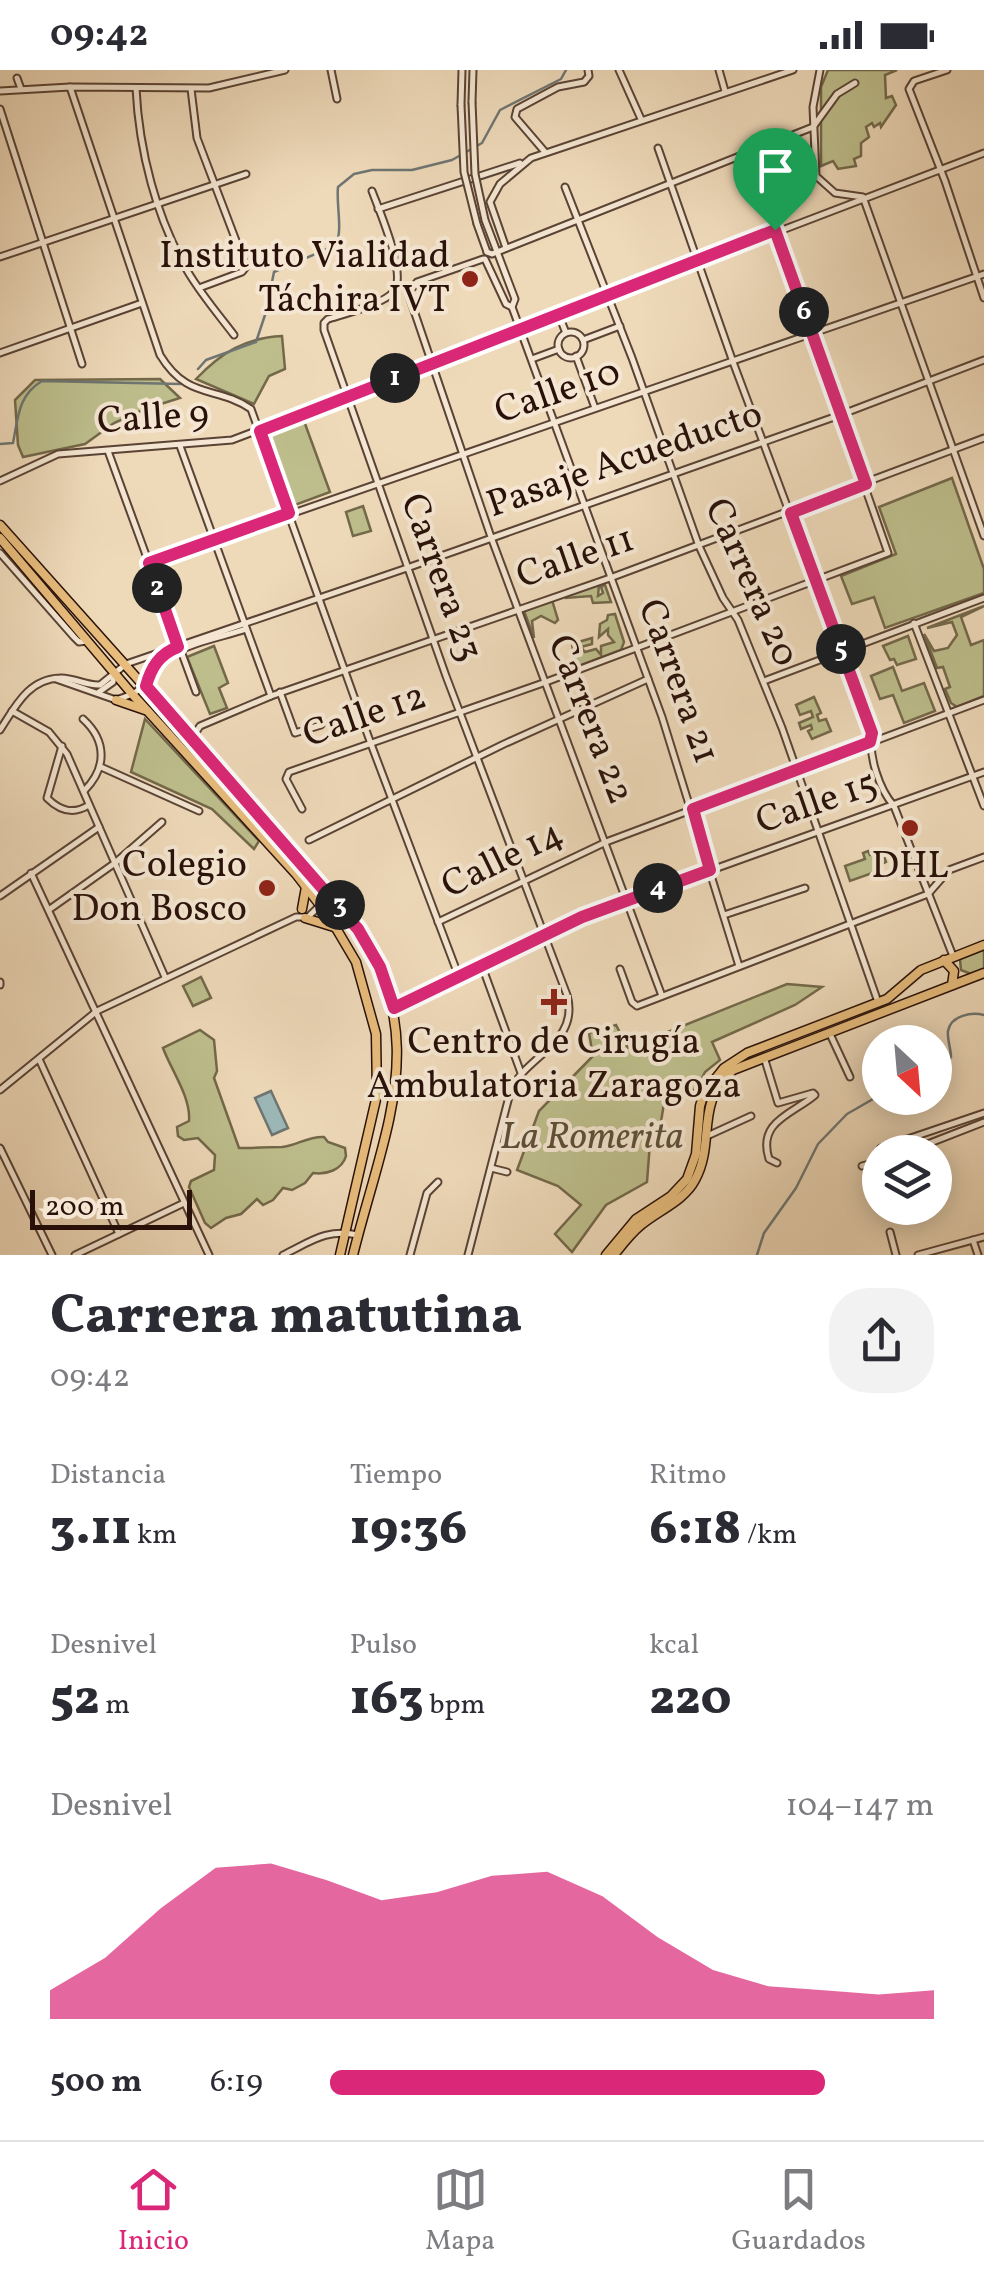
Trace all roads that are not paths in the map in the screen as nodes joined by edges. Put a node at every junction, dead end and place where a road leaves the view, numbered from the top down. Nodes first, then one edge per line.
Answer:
1 (286, 70) edge
2 (330, 70) edge
3 (462, 70) edge
4 (473, 70) edge
5 (588, 70) edge
6 (619, 70) edge
7 (719, 70) edge
8 (793, 70) edge
9 (820, 70) edge
10 (947, 70) edge
11 (264, 72) edge
12 (17, 78) dead end
13 (855, 83) dead end
14 (70, 87) junction
15 (136, 88) junction
16 (21, 89) junction
17 (191, 89) junction
18 (0, 91) edge
19 (726, 92) junction
20 (338, 99) dead end
21 (0, 109) edge
22 (640, 119) junction
23 (813, 127) junction
24 (658, 148) dead end
25 (544, 152) junction
26 (748, 153) junction
27 (984, 153) edge
28 (523, 162) junction
29 (938, 169) junction
30 (246, 174) dead end
31 (669, 184) junction
32 (212, 185) junction
33 (565, 187) dead end
34 (372, 190) dead end
35 (862, 197) junction
36 (159, 203) junction
37 (378, 209) junction
38 (115, 218) junction
39 (578, 220) junction
40 (775, 230) junction
41 (44, 243) junction
42 (506, 248) junction
43 (497, 252) junction
44 (0, 257) edge
45 (486, 258) junction
46 (697, 261) junction
47 (980, 275) edge
48 (198, 288) junction
49 (608, 294) junction
50 (984, 298) edge
51 (142, 304) junction
52 (901, 304) junction
53 (512, 307) junction
54 (558, 314) junction
55 (620, 326) junction
56 (71, 328) junction
57 (521, 328) junction
58 (566, 333) junction
59 (234, 335) dead end
60 (812, 335) junction
61 (583, 340) junction
62 (0, 343) edge
63 (558, 349) junction
64 (2, 353) edge
65 (576, 356) junction
66 (532, 359) junction
67 (984, 360) edge
68 (733, 362) junction
69 (433, 363) junction
70 (82, 364) dead end
71 (928, 380) junction
72 (644, 392) junction
73 (347, 397) junction
74 (595, 408) junction
75 (840, 415) junction
76 (554, 423) junction
77 (260, 431) junction
78 (984, 438) edge
79 (763, 442) junction
80 (180, 446) junction
81 (952, 449) junction
82 (108, 451) junction
83 (463, 454) junction
84 (672, 472) junction
85 (0, 481) edge
86 (377, 483) junction
87 (866, 484) junction
88 (584, 504) junction
89 (289, 513) junction
90 (791, 513) junction
91 (981, 516) edge
92 (0, 525) edge
93 (984, 536) edge
94 (492, 537) junction
95 (0, 538) edge
96 (215, 539) junction
97 (699, 546) junction
98 (0, 553) edge
99 (149, 563) junction
100 (407, 568) junction
101 (610, 578) junction
102 (816, 579) junction
103 (319, 598) junction
104 (984, 598) edge
105 (518, 608) junction
106 (732, 610) junction
107 (914, 623) junction
108 (246, 626) junction
109 (432, 638) junction
110 (90, 641) junction
111 (636, 648) junction
112 (178, 649) junction
113 (168, 650) junction
114 (842, 651) junction
115 (126, 664) junction
116 (344, 669) junction
117 (114, 672) junction
118 (648, 679) junction
119 (56, 680) junction
120 (764, 681) junction
121 (546, 682) junction
122 (146, 686) junction
123 (196, 692) dead end
124 (280, 692) junction
125 (96, 693) junction
126 (133, 695) junction
127 (270, 696) junction
128 (116, 700) junction
129 (984, 700) edge
130 (143, 704) junction
131 (12, 711) junction
132 (151, 712) junction
133 (460, 713) junction
134 (950, 713) junction
135 (560, 718) junction
136 (83, 719) dead end
137 (321, 725) dead end
138 (0, 730) edge
139 (192, 738) junction
140 (870, 742) junction
141 (370, 744) junction
142 (62, 746) junction
143 (476, 758) junction
144 (101, 766) junction
145 (798, 769) junction
146 (984, 772) edge
147 (973, 776) junction
148 (84, 791) junction
149 (392, 798) junction
150 (90, 804) junction
151 (894, 806) junction
152 (984, 806) edge
153 (302, 808) dead end
154 (693, 809) junction
155 (198, 811) dead end
156 (162, 822) dead end
157 (99, 827) junction
158 (820, 832) junction
159 (309, 840) dead end
160 (606, 842) junction
161 (984, 857) edge
162 (115, 863) junction
163 (710, 870) junction
164 (32, 873) junction
165 (524, 880) junction
166 (306, 886) junction
167 (804, 888) dead end
168 (928, 894) junction
169 (331, 895) junction
170 (0, 896) edge
171 (628, 899) junction
172 (320, 904) junction
173 (49, 910) junction
174 (301, 914) junction
175 (724, 916) junction
176 (438, 922) junction
177 (850, 923) junction
178 (336, 927) junction
179 (358, 929) junction
180 (544, 935) junction
181 (345, 942) junction
182 (984, 945) edge
183 (948, 958) junction
184 (482, 966) junction
185 (739, 966) junction
186 (620, 969) dead end
187 (984, 973) edge
188 (165, 977) junction
189 (459, 977) junction
190 (965, 980) junction
191 (952, 985) junction
192 (662, 996) junction
193 (878, 1002) junction
194 (394, 1008) junction
195 (97, 1011) junction
196 (829, 1032) junction
197 (764, 1056) junction
198 (38, 1058) junction
199 (520, 1073) junction
200 (377, 1076) junction
201 (850, 1077) dead end
202 (398, 1078) junction
203 (0, 1090) edge
204 (395, 1092) junction
205 (377, 1093) junction
206 (984, 1113) edge
207 (751, 1116) dead end
208 (984, 1122) edge
209 (922, 1135) edge
210 (950, 1135) edge
211 (705, 1137) junction
212 (0, 1148) edge
213 (777, 1163) dead end
214 (490, 1168) junction
215 (507, 1172) dead end
216 (438, 1182) dead end
217 (184, 1203) junction
218 (345, 1232) junction
219 (890, 1232) dead end
220 (119, 1234) junction
221 (358, 1236) junction
222 (984, 1237) edge
223 (973, 1240) junction
224 (52, 1255) edge
225 (74, 1255) edge
226 (209, 1255) edge
227 (282, 1255) edge
228 (340, 1255) edge
229 (353, 1255) edge
230 (410, 1255) edge
231 (468, 1255) edge
232 (606, 1255) edge
233 (614, 1255) edge
234 (896, 1255) edge
235 (918, 1255) edge
236 (978, 1255) edge

1 - 11 street
2 - 20 street
3 - 45 street, Carrera 21, bridge
4 - 43 street, Carrera 21, bridge
5 - 25 street
6 - 22 street
7 - 19 street
8 - 19 street
9 - 23 street
10 - 29 street
11 - 17 street
12 - 16 street
13 - 23 street
14 - 15 street
14 - 16 street
14 - 38 street
15 - 17 street
15 - 36 street
16 - 18 street
17 - 32 street
19 - 22 street
21 - 41 street
22 - 25 street
23 - 26 street
23 - 35 street
24 - 31 street
25 - 28 street
26 - 31 street
26 - 40 street
27 - 29 street, Calle 9
28 - 37 street
28 - 42 street
29 - 35 street, Calle 9
29 - 47 street
30 - 32 street
31 - 39 street
31 - 46 street
32 - 36 street
32 - 48 street
33 - 39 street, Carrera 20
34 - 37 street, Carrera 23
35 - 40 street, Calle 9
35 - 52 street
36 - 38 street
36 - 48 street
37 - 73 street, Carrera 23
38 - 41 street
38 - 51 street
39 - 42 street
39 - 49 street, Carrera 20
40 - 46 street, Calle 9
40 - 60 street
41 - 44 street
41 - 56 street
42 - 43 street
43 - 45 street
43 - 53 street, Carrera 21
45 - 53 street, Carrera 21
45 - 69 street, Carrera 22
46 - 49 street, Calle 9
46 - 68 street
47 - 50 street
47 - 52 street, Calle 10
48 - 59 street
49 - 54 street, Calle 9
49 - 55 street, Carrera 20
51 - 56 street
51 - 77 street
52 - 60 street, Calle 10
52 - 71 street
53 - 57 street, Carrera 21
54 - 57 street, Calle 9
54 - 58 street
55 - 61 street
55 - 72 street, Carrera 20
56 - 64 street
56 - 70 street
57 - 66 street, Carrera 21
57 - 69 street, Calle 9
58 - 61 street
58 - 63 street
60 - 68 street, Calle 10
60 - 75 street
61 - 65 street
62 - 64 street
63 - 65 street
63 - 66 street
65 - 74 street
66 - 76 street, Carrera 21
67 - 71 street, Pasaje Acueducto
68 - 72 street, Calle 10
68 - 79 street
69 - 73 street, Calle 9
69 - 83 street, Carrera 22
71 - 75 street, Pasaje Acueducto
71 - 81 street
72 - 74 street, Calle 10
72 - 84 street, Carrera 20
73 - 77 street, Calle 9
73 - 86 street, Carrera 23
74 - 76 street, Calle 10
75 - 79 street, Pasaje Acueducto
75 - 87 street
76 - 83 street, Calle 10
76 - 88 street, Carrera 21
77 - 80 street, Calle 9
77 - 89 street
78 - 81 street, Calle 11
79 - 84 street, Pasaje Acueducto
79 - 90 street
80 - 82 street, Calle 9
80 - 96 street
81 - 87 street, Calle 11
81 - 91 street
82 - 85 street, Calle 9
82 - 99 street
83 - 86 street, Calle 10
83 - 94 street, Carrera 22
84 - 88 street, Pasaje Acueducto
84 - 97 street, Carrera 20
86 - 89 street, Calle 10
86 - 100 street, Carrera 23
87 - 90 street, Calle 11
87 - 102 street, Calle 12
88 - 94 street, Pasaje Acueducto
88 - 101 street, Carrera 21
89 - 96 street, Calle 10
89 - 103 street
90 - 97 street, Calle 11
90 - 102 street
91 - 93 street
92 - 115 main road
94 - 100 street, Pasaje Acueducto
94 - 105 street, Carrera 22
95 - 110 main road
96 - 99 street, Calle 10
96 - 108 street
97 - 101 street, Calle 11
97 - 106 street, Carrera 20
98 - 110 street
99 - 112 street
100 - 103 street, Pasaje Acueducto
100 - 109 street, Carrera 23
101 - 105 street, Calle 11
101 - 111 street, Carrera 21
102 - 106 street, Calle 12
102 - 114 street
103 - 108 street, Pasaje Acueducto
103 - 116 street
104 - 107 street
105 - 109 street, Calle 11
105 - 121 street, Carrera 22
106 - 111 street, Calle 12
106 - 120 street, Carrera 20
107 - 114 street
107 - 134 street
108 - 112 street, Pasaje Acueducto
108 - 127 street
109 - 116 street, Calle 11
109 - 133 street, Carrera 23
110 - 117 main road
111 - 118 street, Carrera 21
111 - 121 street, Calle 12
112 - 113 street, Pasaje Acueducto
112 - 122 street
112 - 123 street
113 - 115 street, Pasaje Acueducto
113 - 122 street
114 - 120 street
114 - 140 street
115 - 117 street, Pasaje Acueducto
115 - 122 main road
116 - 124 street, Calle 11
116 - 141 street
117 - 119 street
117 - 125 street
117 - 126 main road
118 - 135 street
118 - 154 street, Carrera 21
119 - 125 street
119 - 131 street
120 - 145 street, Carrera 20
121 - 133 street, Calle 12
121 - 135 street, Carrera 22
122 - 126 street
122 - 130 main road
122 - 139 main road
124 - 127 street, Calle 11
124 - 137 street
125 - 128 street
126 - 128 street
126 - 130 main road
127 - 139 street, Calle 11
128 - 132 main road
129 - 134 street, Calle 14
130 - 132 main road
131 - 138 street
131 - 142 street
132 - 166 main road
133 - 141 street, Calle 12
133 - 143 street, Carrera 23
134 - 140 street, Calle 14
134 - 147 street
135 - 143 street
135 - 160 street, Carrera 22
136 - 144 street
139 - 169 main road
140 - 145 street, Calle 14
140 - 151 street
141 - 149 street
141 - 153 street, Calle 12
142 - 148 street
142 - 150 street
143 - 149 street
143 - 165 street, Carrera 23
144 - 148 street
144 - 155 street
145 - 154 street, Calle 14
145 - 158 street, Carrera 20
146 - 147 street, Calle 15
147 - 151 street, Calle 15
147 - 152 street
148 - 150 street
149 - 159 street
149 - 176 street
150 - 157 street
151 - 158 street, Calle 15
151 - 168 street
154 - 160 street, Calle 14
154 - 163 street, Carrera 21
156 - 162 street
157 - 162 street
157 - 164 street
158 - 163 street, Calle 15
158 - 177 street, Carrera 20
160 - 165 street, Calle 14
160 - 171 street, Carrera 22
161 - 168 street
162 - 173 street
162 - 188 street
163 - 171 street, Calle 15
163 - 175 street, Carrera 21
164 - 170 street
164 - 173 street
165 - 176 street, Calle 14
165 - 180 street, Carrera 23
166 - 172 main road
166 - 174 main road
167 - 175 street
168 - 177 street
168 - 183 street
169 - 172 street
169 - 179 main road
171 - 180 street, Calle 15
171 - 192 street, Carrera 22
172 - 174 street
172 - 178 main road
173 - 195 street
174 - 178 main road
174 - 188 street
175 - 185 street, Carrera 21
176 - 189 street
177 - 185 street
177 - 193 street, Carrera 20
178 - 181 main road
179 - 181 main road
179 - 194 main road
180 - 184 street, Calle 15
180 - 199 street, Carrera 23
181 - 200 main road
182 - 183 main road
183 - 190 main road
183 - 191 main road
183 - 193 main road
184 - 189 street, Calle 15
184 - 199 street
185 - 192 street
186 - 192 street
187 - 190 main road
188 - 195 street
189 - 194 street, Calle 15
190 - 191 main road
191 - 196 main road
193 - 232 main road
194 - 202 main road
195 - 198 street
195 - 217 street
196 - 197 main road
196 - 201 street
197 - 211 main road
197 - 213 street
198 - 203 street
198 - 220 street
199 - 214 street
200 - 202 main road
200 - 205 main road
202 - 204 main road
204 - 205 main road
204 - 221 main road
205 - 218 main road
206 - 209 street
207 - 211 street
208 - 210 street
211 - 233 main road
212 - 224 street
214 - 215 street
214 - 231 street
216 - 230 street
217 - 220 street
217 - 226 street
218 - 221 street
218 - 227 street
218 - 228 main road
219 - 234 street
220 - 225 street
221 - 229 main road
222 - 223 street
223 - 235 street
223 - 236 street

